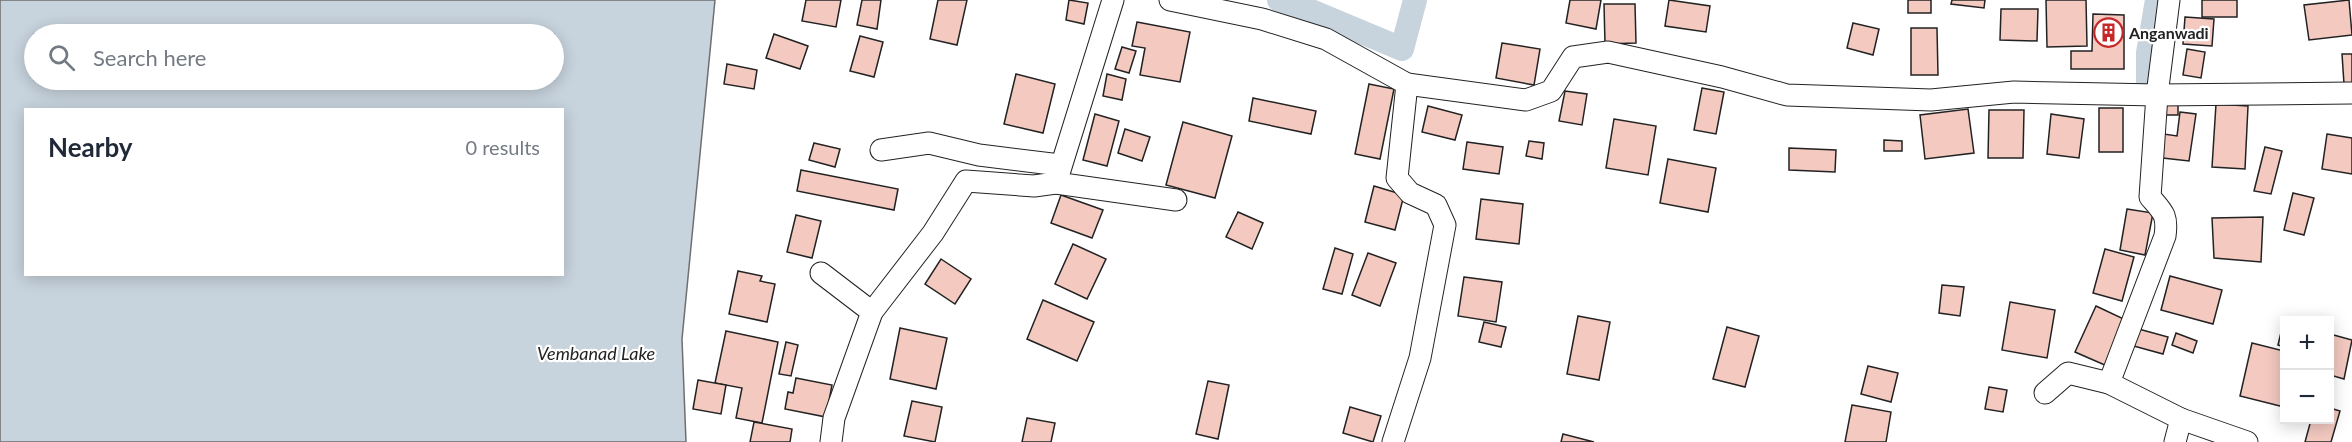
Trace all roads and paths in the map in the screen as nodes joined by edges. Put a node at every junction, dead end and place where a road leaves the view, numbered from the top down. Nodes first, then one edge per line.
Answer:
1 (1113, 0) edge
2 (1170, 0) edge
3 (2169, 0) edge
4 (1407, 84) junction
5 (2352, 93) edge
6 (2157, 95) junction
7 (881, 150) dead end
8 (1058, 174) junction
9 (1176, 200) dead end
10 (821, 273) dead end
11 (872, 312) junction
12 (2109, 383) junction
13 (2045, 393) dead end
14 (2181, 419) junction
15 (831, 442) edge
16 (1393, 442) edge
17 (2175, 442) edge
18 (2247, 442) edge

1 - 8 street
2 - 4 street
3 - 6 street
4 - 6 street
4 - 16 street
5 - 6 street
6 - 12 street
7 - 8 street
8 - 9 street
8 - 11 street
10 - 11 street
11 - 15 street
12 - 13 street
12 - 14 street
14 - 17 street
14 - 18 street

